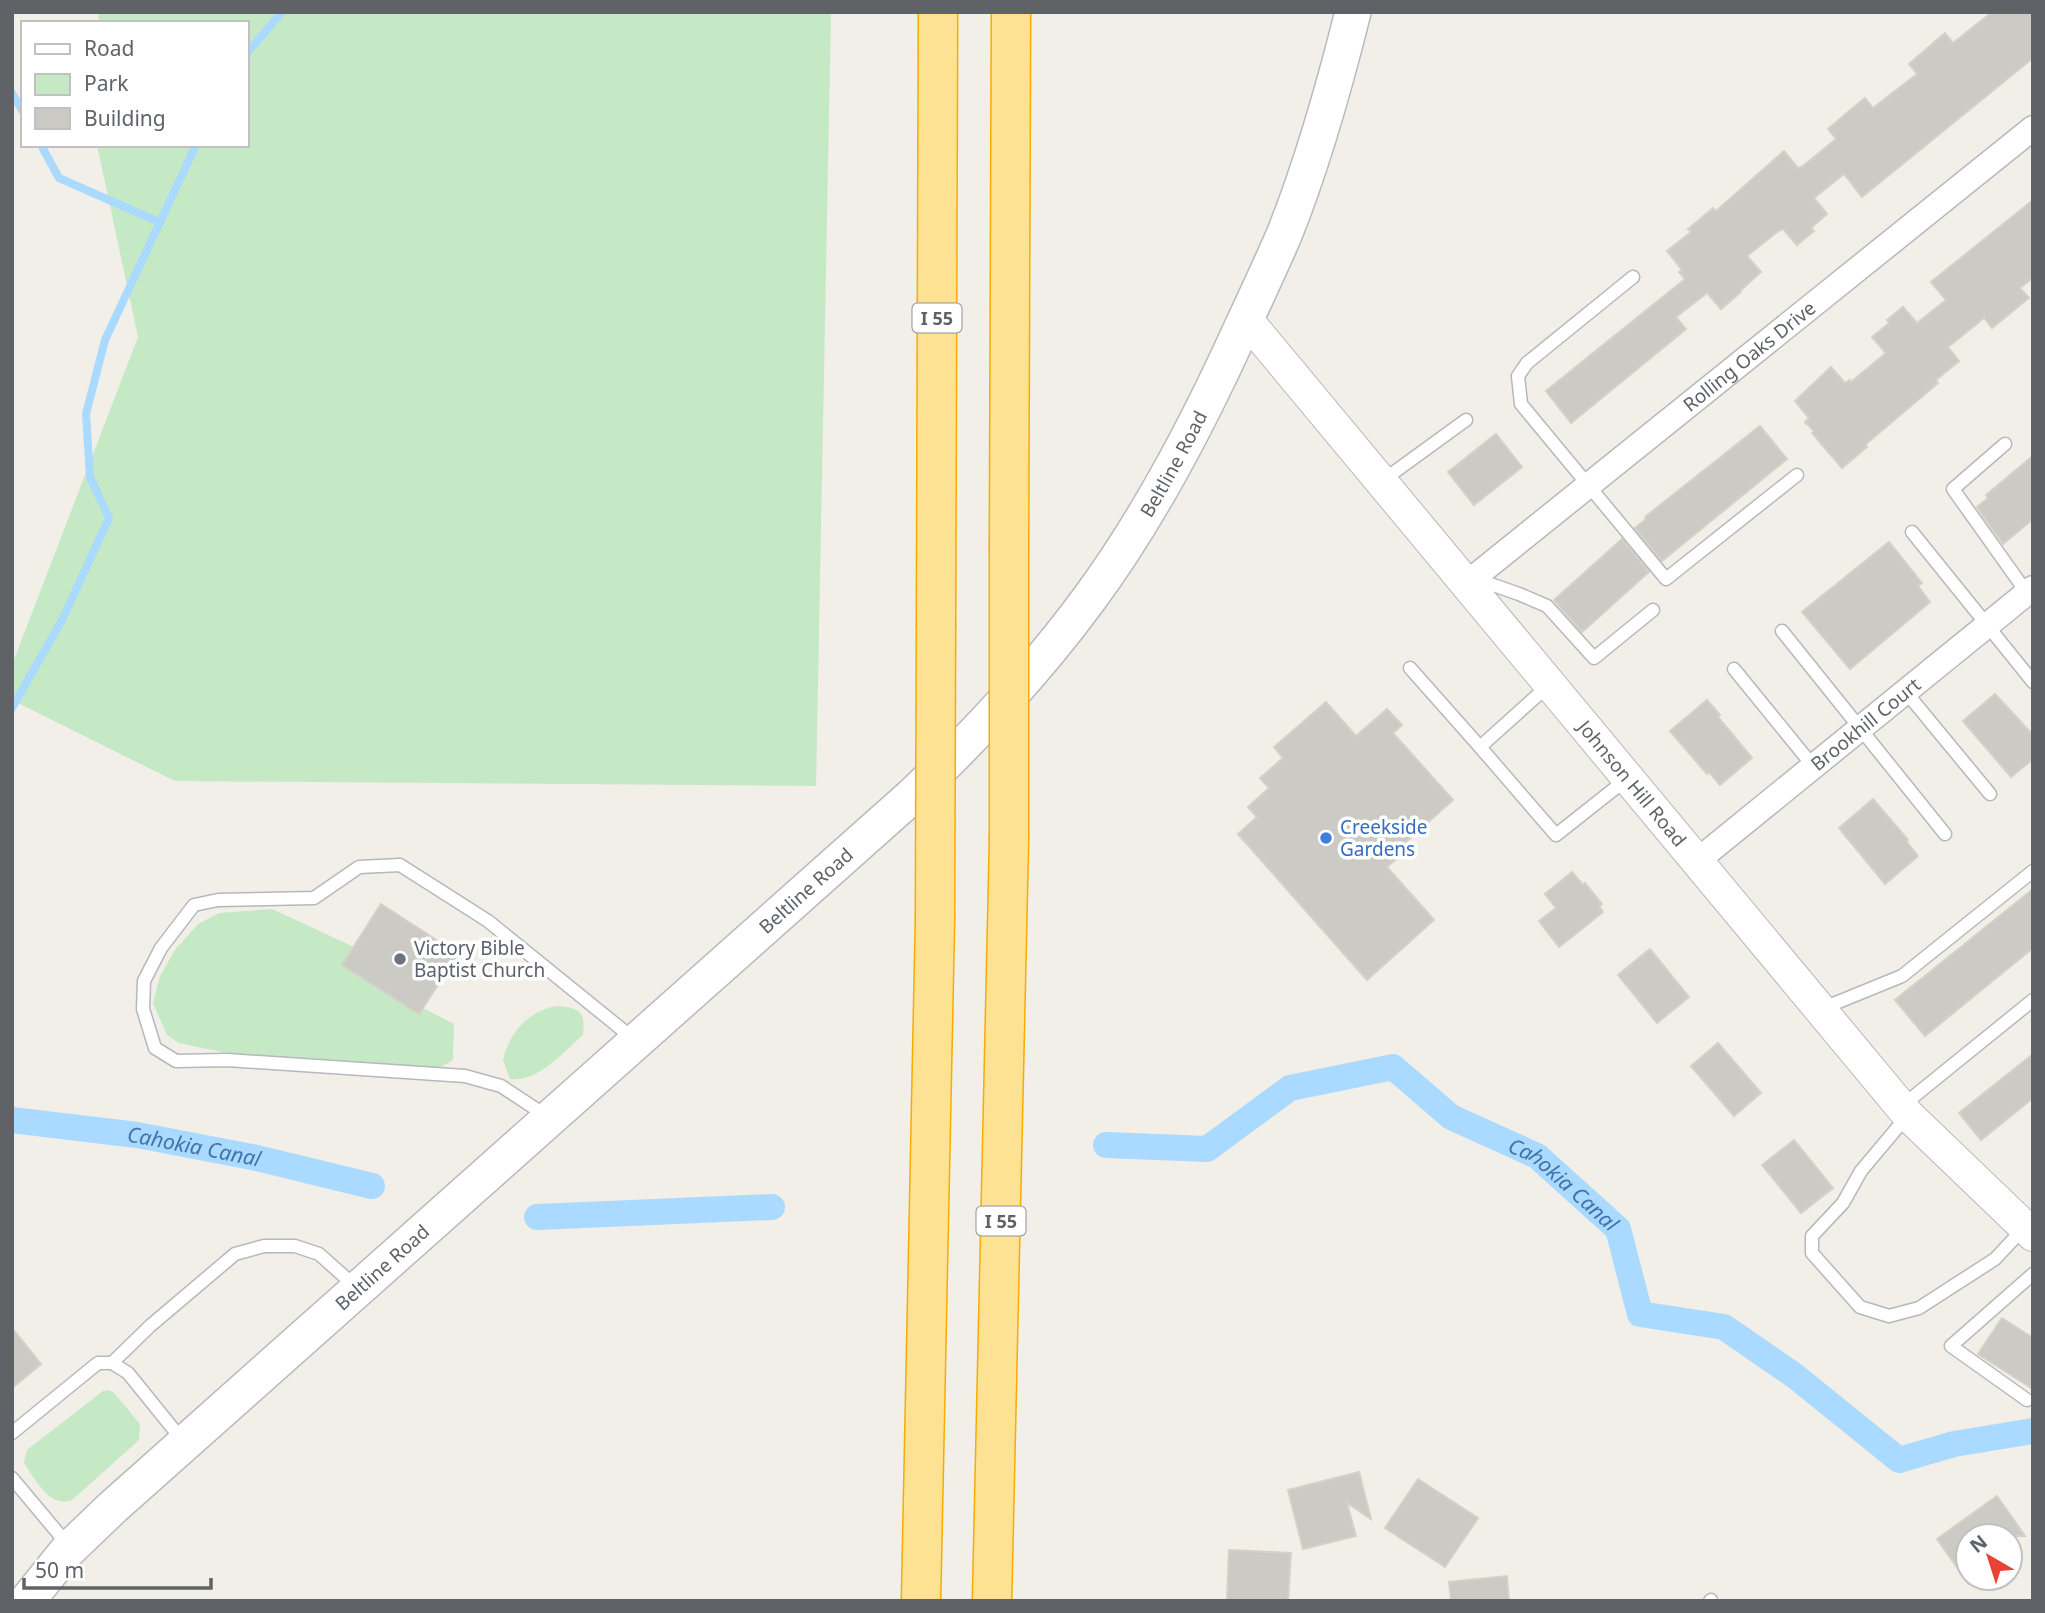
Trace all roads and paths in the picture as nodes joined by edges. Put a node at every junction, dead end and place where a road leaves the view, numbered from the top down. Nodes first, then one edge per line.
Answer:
1 (938, 12) edge
2 (1011, 12) edge
3 (1353, 12) edge
4 (2033, 128) edge
5 (1633, 276) dead end
6 (1246, 319) junction
7 (1466, 420) dead end
8 (2005, 444) dead end
9 (1797, 475) dead end
10 (1381, 481) junction
11 (1587, 485) junction
12 (1912, 532) dead end
13 (1470, 581) junction
14 (2030, 591) edge
15 (1653, 610) dead end
16 (1986, 626) junction
17 (1782, 631) dead end
18 (1410, 668) dead end
19 (1734, 669) dead end
20 (2033, 682) edge
21 (1550, 684) junction
22 (1905, 691) junction
23 (1860, 728) junction
24 (1480, 747) junction
25 (1813, 766) junction
26 (1628, 778) junction
27 (1990, 794) dead end
28 (1945, 834) dead end
29 (1697, 861) junction
30 (2033, 871) edge
31 (2033, 1000) edge
32 (1821, 1009) junction
33 (635, 1040) junction
34 (1905, 1111) junction
35 (549, 1118) junction
36 (2028, 1231) edge
37 (2033, 1274) edge
38 (357, 1289) junction
39 (112, 1363) junction
40 (2027, 1400) dead end
41 (12, 1433) edge
42 (185, 1443) junction
43 (12, 1478) edge
44 (71, 1548) junction
45 (27, 1601) edge
46 (920, 1601) edge
47 (992, 1601) edge

1 - 46 highway, I 55, bridge
2 - 47 highway, I 55, bridge
3 - 6 main road, Beltline Road
4 - 11 street, Rolling Oaks Drive
5 - 11 lane
6 - 10 street, Johnson Hill Road
6 - 33 main road, Beltline Road
7 - 10 lane
8 - 14 lane
9 - 11 lane
10 - 13 street, Johnson Hill Road
11 - 13 street, Rolling Oaks Drive
12 - 16 lane
13 - 15 lane
13 - 21 street, Johnson Hill Road
14 - 16 street, Brookhill Court
16 - 20 lane
16 - 22 street, Brookhill Court
17 - 23 lane
18 - 24 lane
19 - 25 lane
21 - 24 lane
21 - 26 street, Johnson Hill Road
22 - 23 street, Brookhill Court
22 - 27 lane
23 - 25 street, Brookhill Court
23 - 28 lane
24 - 26 lane
25 - 29 street, Brookhill Court
26 - 29 street, Johnson Hill Road
29 - 32 street, Johnson Hill Road
30 - 32 lane
31 - 34 lane
32 - 34 street, Johnson Hill Road
33 - 35 main road, Beltline Road
33 - 35 lane
34 - 36 street, Johnson Hill Road
34 - 36 lane
35 - 38 main road, Beltline Road
37 - 40 lane
38 - 39 lane
38 - 42 main road, Beltline Road
39 - 41 lane
39 - 42 lane
42 - 44 main road, Beltline Road
43 - 44 lane
44 - 45 main road, Beltline Road

